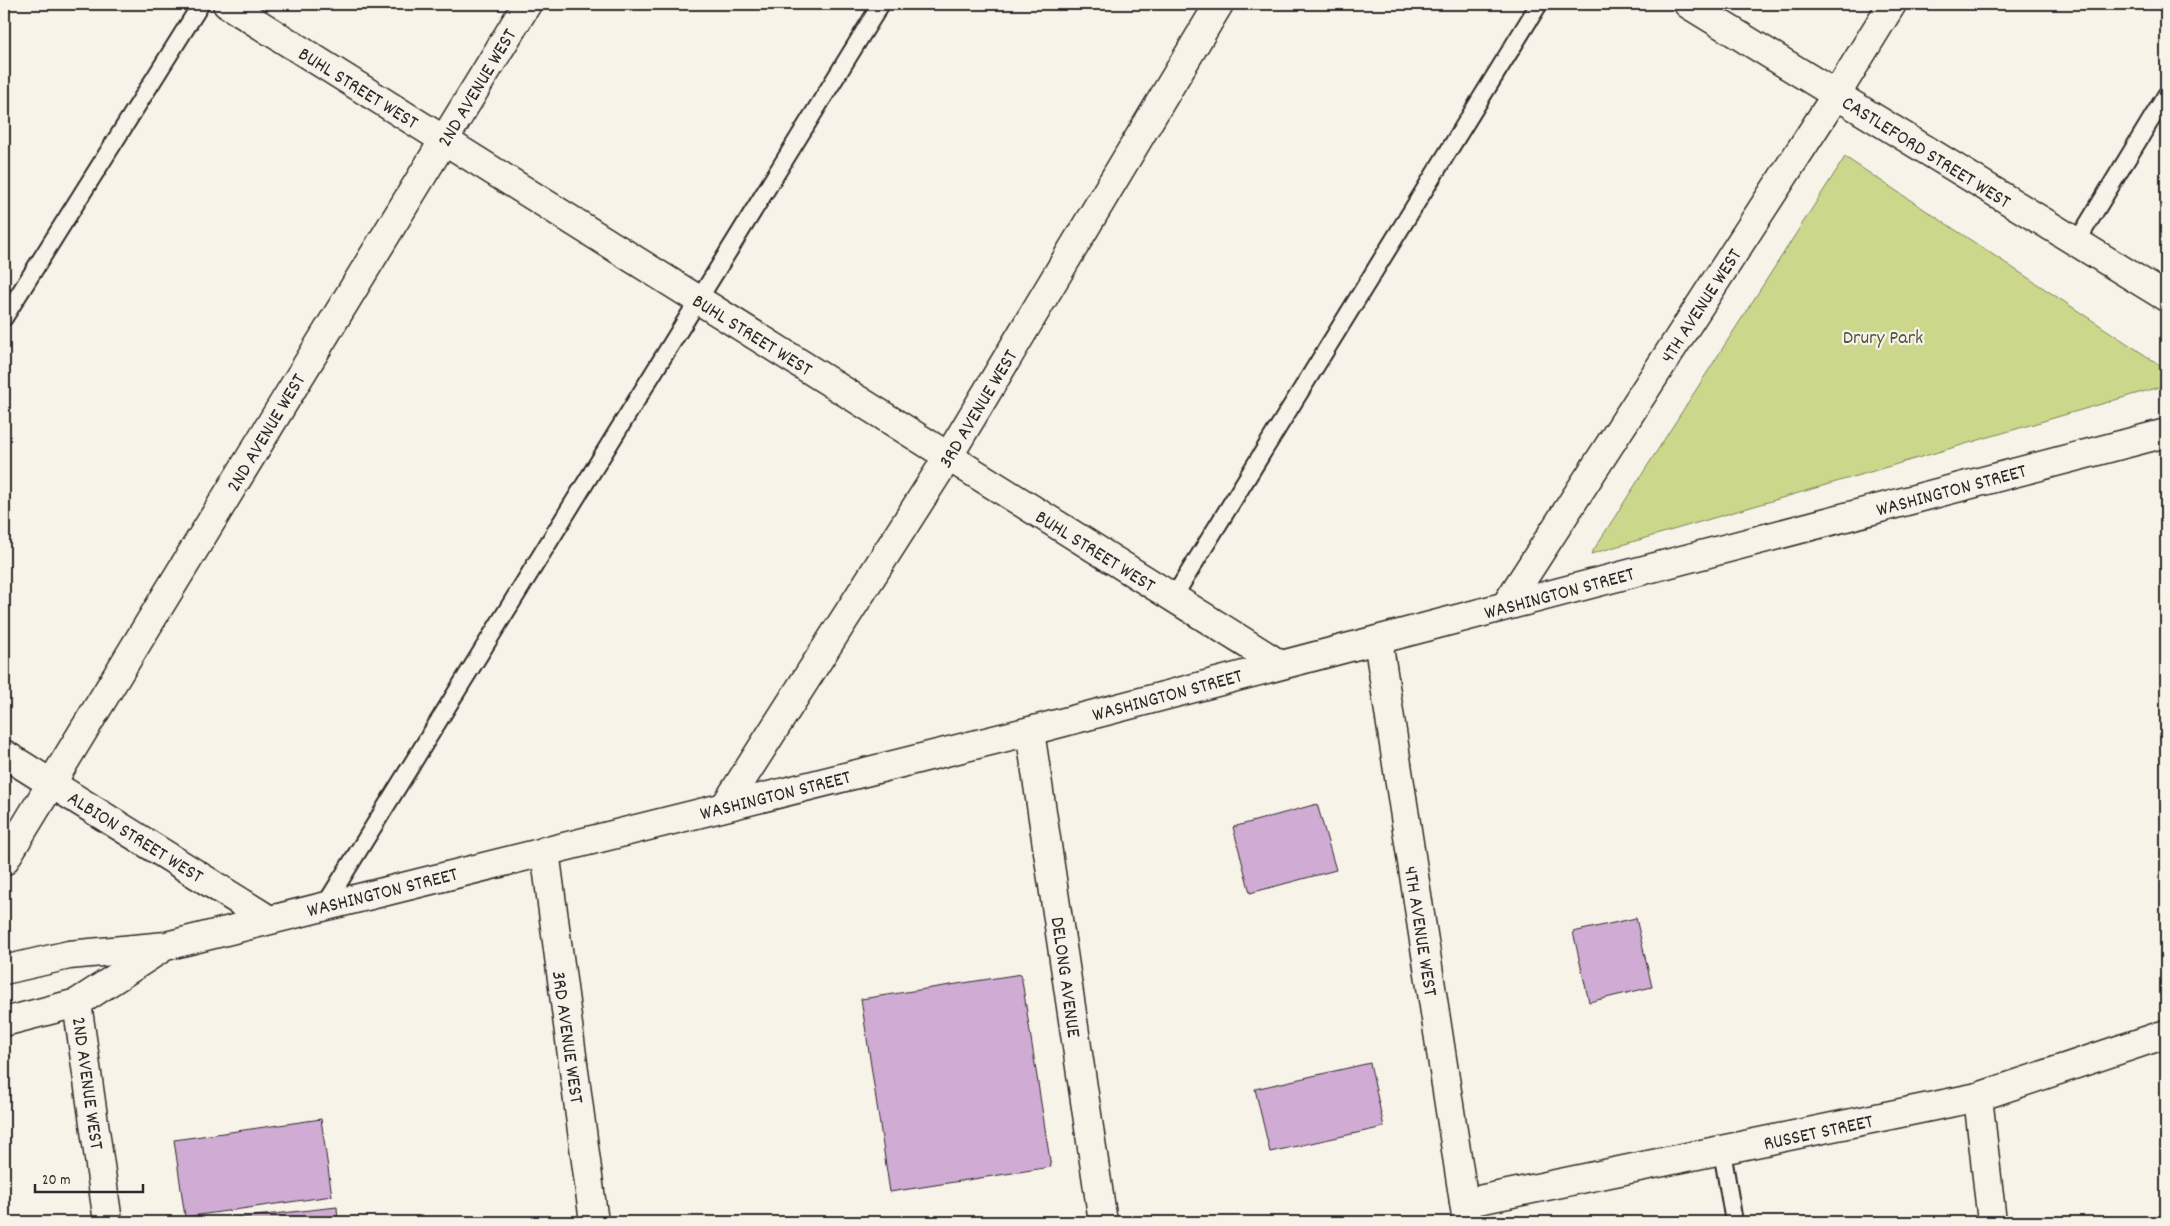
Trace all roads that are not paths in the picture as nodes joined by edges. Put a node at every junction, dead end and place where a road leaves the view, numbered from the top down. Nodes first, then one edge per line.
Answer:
1 (201, 4) edge
2 (227, 4) edge
3 (527, 4) edge
4 (881, 4) edge
5 (1219, 4) edge
6 (1540, 4) edge
7 (1688, 4) edge
8 (1892, 4) edge
9 (1836, 95) junction
10 (2166, 95) edge
11 (444, 140) junction
12 (2076, 243) junction
13 (2166, 298) edge
14 (699, 300) junction
15 (4, 318) edge
16 (2166, 433) edge
17 (948, 457) junction
18 (1173, 598) junction
19 (1506, 605) junction
20 (1378, 640) junction
21 (1279, 664) junction
22 (1030, 731) junction
23 (4, 754) edge
24 (51, 783) junction
25 (725, 806) junction
26 (545, 851) junction
27 (4, 861) edge
28 (325, 905) junction
29 (268, 919) junction
30 (166, 946) junction
31 (4, 970) edge
32 (78, 1003) junction
33 (4, 1022) edge
34 (2166, 1034) edge
35 (1978, 1097) junction
36 (1722, 1151) junction
37 (1465, 1213) edge
38 (108, 1222) edge
39 (594, 1222) edge
40 (1103, 1222) edge
41 (1734, 1222) edge
42 (1992, 1222) edge

1 - 15 lane
2 - 11 street, BUHL STREET WEST
3 - 11 street, 2ND AVENUE WEST
4 - 14 lane
5 - 17 street, 3RD AVENUE WEST
6 - 18 lane
7 - 9 street, CASTLEFORD STREET WEST
8 - 9 street, 4TH AVENUE WEST
9 - 12 street, CASTLEFORD STREET WEST
9 - 19 street, 4TH AVENUE WEST
10 - 12 lane
11 - 14 street, BUHL STREET WEST
11 - 24 street, 2ND AVENUE WEST
12 - 13 street, CASTLEFORD STREET WEST
14 - 17 street, BUHL STREET WEST
14 - 28 lane
16 - 19 street, WASHINGTON STREET
17 - 18 street, BUHL STREET WEST
17 - 25 street, 3RD AVENUE WEST
18 - 21 street, BUHL STREET WEST
19 - 20 street, WASHINGTON STREET
20 - 21 street, WASHINGTON STREET
20 - 37 street, 4TH AVENUE WEST
21 - 22 street, WASHINGTON STREET
22 - 25 street, WASHINGTON STREET
22 - 40 street, DELONG AVENUE
23 - 24 street, ALBION STREET WEST
24 - 27 street, 2ND AVENUE WEST
24 - 29 street, ALBION STREET WEST
25 - 26 street, WASHINGTON STREET
26 - 28 street, WASHINGTON STREET
26 - 39 street, 3RD AVENUE WEST
28 - 29 street, WASHINGTON STREET
29 - 30 street, WASHINGTON STREET
30 - 31 street, WASHINGTON STREET
30 - 32 street, WASHINGTON STREET
32 - 33 street, WASHINGTON STREET
32 - 38 street, 2ND AVENUE WEST
34 - 35 street, RUSSET STREET
35 - 36 street, RUSSET STREET
35 - 42 street
36 - 37 street, RUSSET STREET
36 - 41 lane

